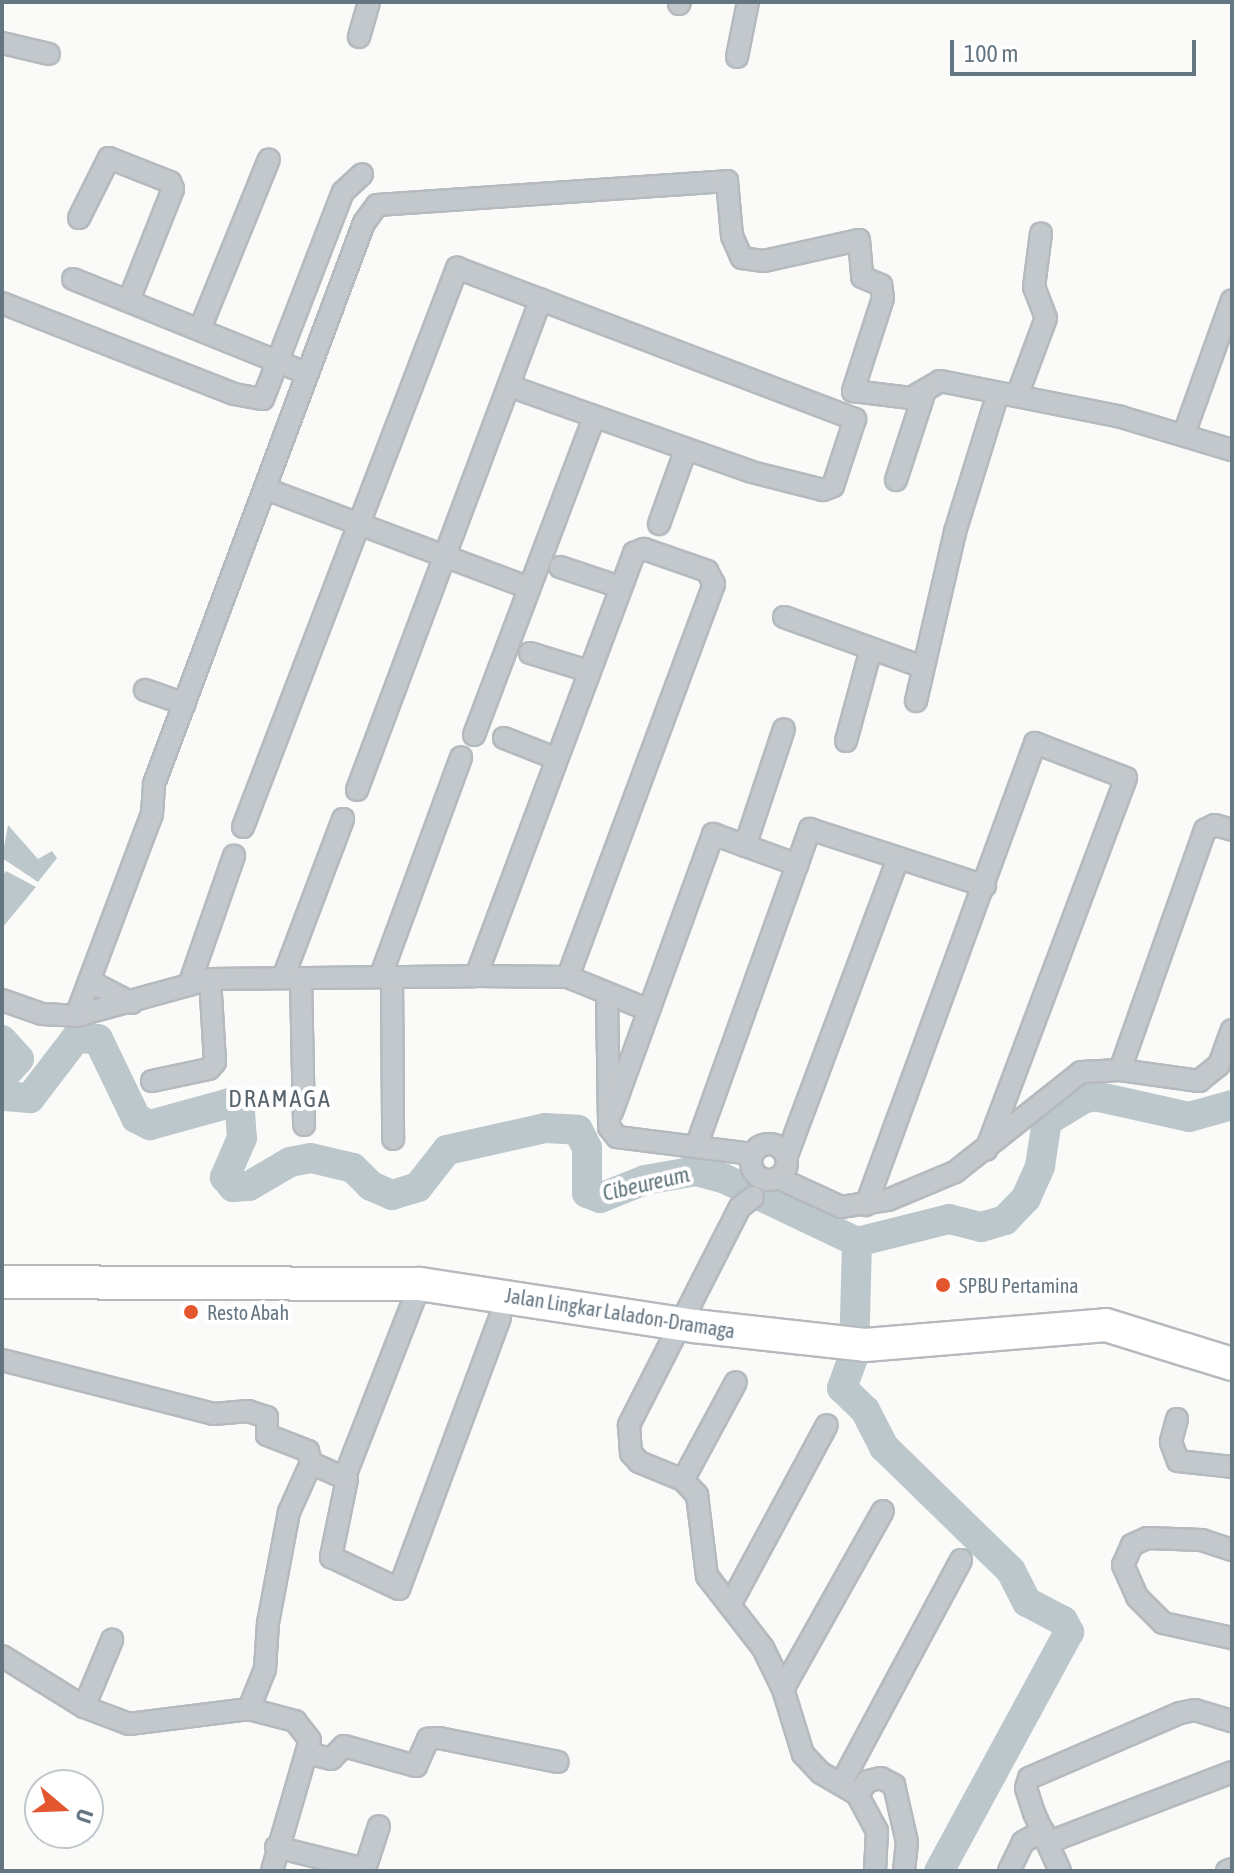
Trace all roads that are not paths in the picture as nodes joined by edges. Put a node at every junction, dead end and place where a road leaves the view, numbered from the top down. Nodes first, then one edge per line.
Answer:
1 (369, 2) edge
2 (748, 2) edge
3 (359, 37) dead end
4 (2, 43) edge
5 (49, 54) dead end
6 (737, 57) dead end
7 (269, 159) dead end
8 (362, 174) dead end
9 (79, 218) dead end
10 (1041, 233) dead end
11 (73, 279) dead end
12 (541, 299) junction
13 (129, 300) junction
14 (1232, 300) edge
15 (2, 303) edge
16 (200, 329) junction
17 (279, 363) junction
18 (308, 374) junction
19 (509, 386) junction
20 (925, 391) junction
21 (1008, 394) junction
22 (594, 417) junction
23 (1184, 434) junction
24 (686, 449) junction
25 (1232, 450) edge
26 (896, 480) dead end
27 (266, 489) junction
28 (358, 523) junction
29 (659, 524) dead end
30 (445, 556) junction
31 (560, 567) dead end
32 (620, 587) junction
33 (529, 588) junction
34 (784, 617) dead end
35 (871, 649) junction
36 (530, 653) dead end
37 (923, 667) junction
38 (588, 671) junction
39 (145, 690) dead end
40 (916, 701) dead end
41 (185, 704) junction
42 (784, 729) dead end
43 (474, 735) dead end
44 (504, 738) dead end
45 (846, 741) dead end
46 (461, 757) dead end
47 (555, 758) junction
48 (357, 790) dead end
49 (343, 819) dead end
50 (243, 827) dead end
51 (1232, 830) edge
52 (745, 846) junction
53 (234, 856) dead end
54 (898, 858) junction
55 (798, 865) junction
56 (985, 886) junction
57 (387, 976) junction
58 (476, 976) junction
59 (568, 977) junction
60 (210, 979) junction
61 (292, 979) junction
62 (89, 981) junction
63 (189, 985) junction
64 (607, 994) junction
65 (2, 1000) edge
66 (132, 1003) junction
67 (649, 1010) junction
68 (76, 1016) junction
69 (1232, 1030) edge
70 (1120, 1070) junction
71 (152, 1081) dead end
72 (612, 1112) junction
73 (304, 1125) dead end
74 (393, 1139) dead end
75 (696, 1147) junction
76 (986, 1150) junction
77 (752, 1154) junction
78 (774, 1174) junction
79 (866, 1205) junction
80 (2, 1282) edge
81 (420, 1284) junction
82 (500, 1317) dead end
83 (687, 1325) junction
84 (2, 1360) edge
85 (1232, 1364) edge
86 (736, 1382) dead end
87 (1177, 1419) dead end
88 (827, 1425) dead end
89 (311, 1463) junction
90 (1232, 1467) edge
91 (345, 1476) junction
92 (683, 1480) junction
93 (883, 1511) dead end
94 (1232, 1550) edge
95 (961, 1560) dead end
96 (730, 1605) junction
97 (1232, 1638) edge
98 (112, 1640) dead end
99 (2, 1656) edge
100 (783, 1689) junction
101 (84, 1707) junction
102 (249, 1709) junction
103 (1232, 1721) edge
104 (307, 1753) junction
105 (558, 1762) dead end
106 (1232, 1772) edge
107 (849, 1788) junction
108 (901, 1812) junction
109 (869, 1817) junction
110 (379, 1826) dead end
111 (1046, 1837) junction
112 (276, 1847) junction
113 (272, 1871) edge
114 (875, 1871) edge
115 (904, 1871) edge
116 (1009, 1871) edge
117 (1060, 1871) edge

1 - 3 street
2 - 6 street
4 - 5 street
7 - 16 street
8 - 17 street
9 - 13 street
10 - 21 street
11 - 13 street
12 - 19 street
12 - 24 street
12 - 28 street
13 - 16 street
14 - 23 street
15 - 17 street
16 - 17 street
17 - 18 street
18 - 20 street
18 - 27 street
19 - 22 street
19 - 30 street
20 - 21 street
20 - 26 street
21 - 23 street
21 - 37 street
22 - 24 street
22 - 33 street
23 - 25 street
24 - 29 street
27 - 28 street
27 - 41 street
28 - 30 street
28 - 50 street
30 - 33 street
30 - 48 street
31 - 32 street
32 - 38 street
32 - 59 street
33 - 43 street
34 - 35 street
35 - 37 street
35 - 45 street
36 - 38 street
37 - 40 street
38 - 47 street
39 - 41 street
41 - 62 street
42 - 52 street
44 - 47 street
46 - 57 street
47 - 58 street
49 - 61 street
51 - 70 street
52 - 55 street
52 - 67 street
53 - 63 street
54 - 55 street
54 - 56 street
54 - 78 street
55 - 75 street
56 - 76 street
56 - 79 street
57 - 58 street
57 - 61 street
57 - 74 street
58 - 59 street
59 - 64 street
60 - 61 street
60 - 63 street
60 - 71 street
61 - 73 street
62 - 66 street
62 - 68 street
63 - 66 street
64 - 67 street
64 - 72 street
65 - 68 street
66 - 68 street
67 - 72 street
69 - 70 street
70 - 76 street
72 - 75 street
75 - 77 street
76 - 79 street
77 - 78 street
77 - 78 street
78 - 79 street
78 - 83 street
80 - 81 main road, Jalan Lingkar Laladon-Dramaga
81 - 83 main road, Jalan Lingkar Laladon-Dramaga
81 - 91 street
82 - 91 street
83 - 85 main road, Jalan Lingkar Laladon-Dramaga
83 - 92 street
84 - 89 street
86 - 92 street
87 - 90 street
88 - 96 street
89 - 91 street
89 - 102 street
92 - 96 street
93 - 100 street
94 - 97 street
95 - 107 street
96 - 100 street
98 - 101 street
99 - 101 street
100 - 107 street
101 - 102 street
102 - 104 street
103 - 111 street
104 - 105 street
104 - 112 street
106 - 111 street
107 - 108 street
107 - 109 street
108 - 109 street
108 - 115 street
109 - 114 street
110 - 112 street
111 - 116 street
111 - 117 street
112 - 113 street

